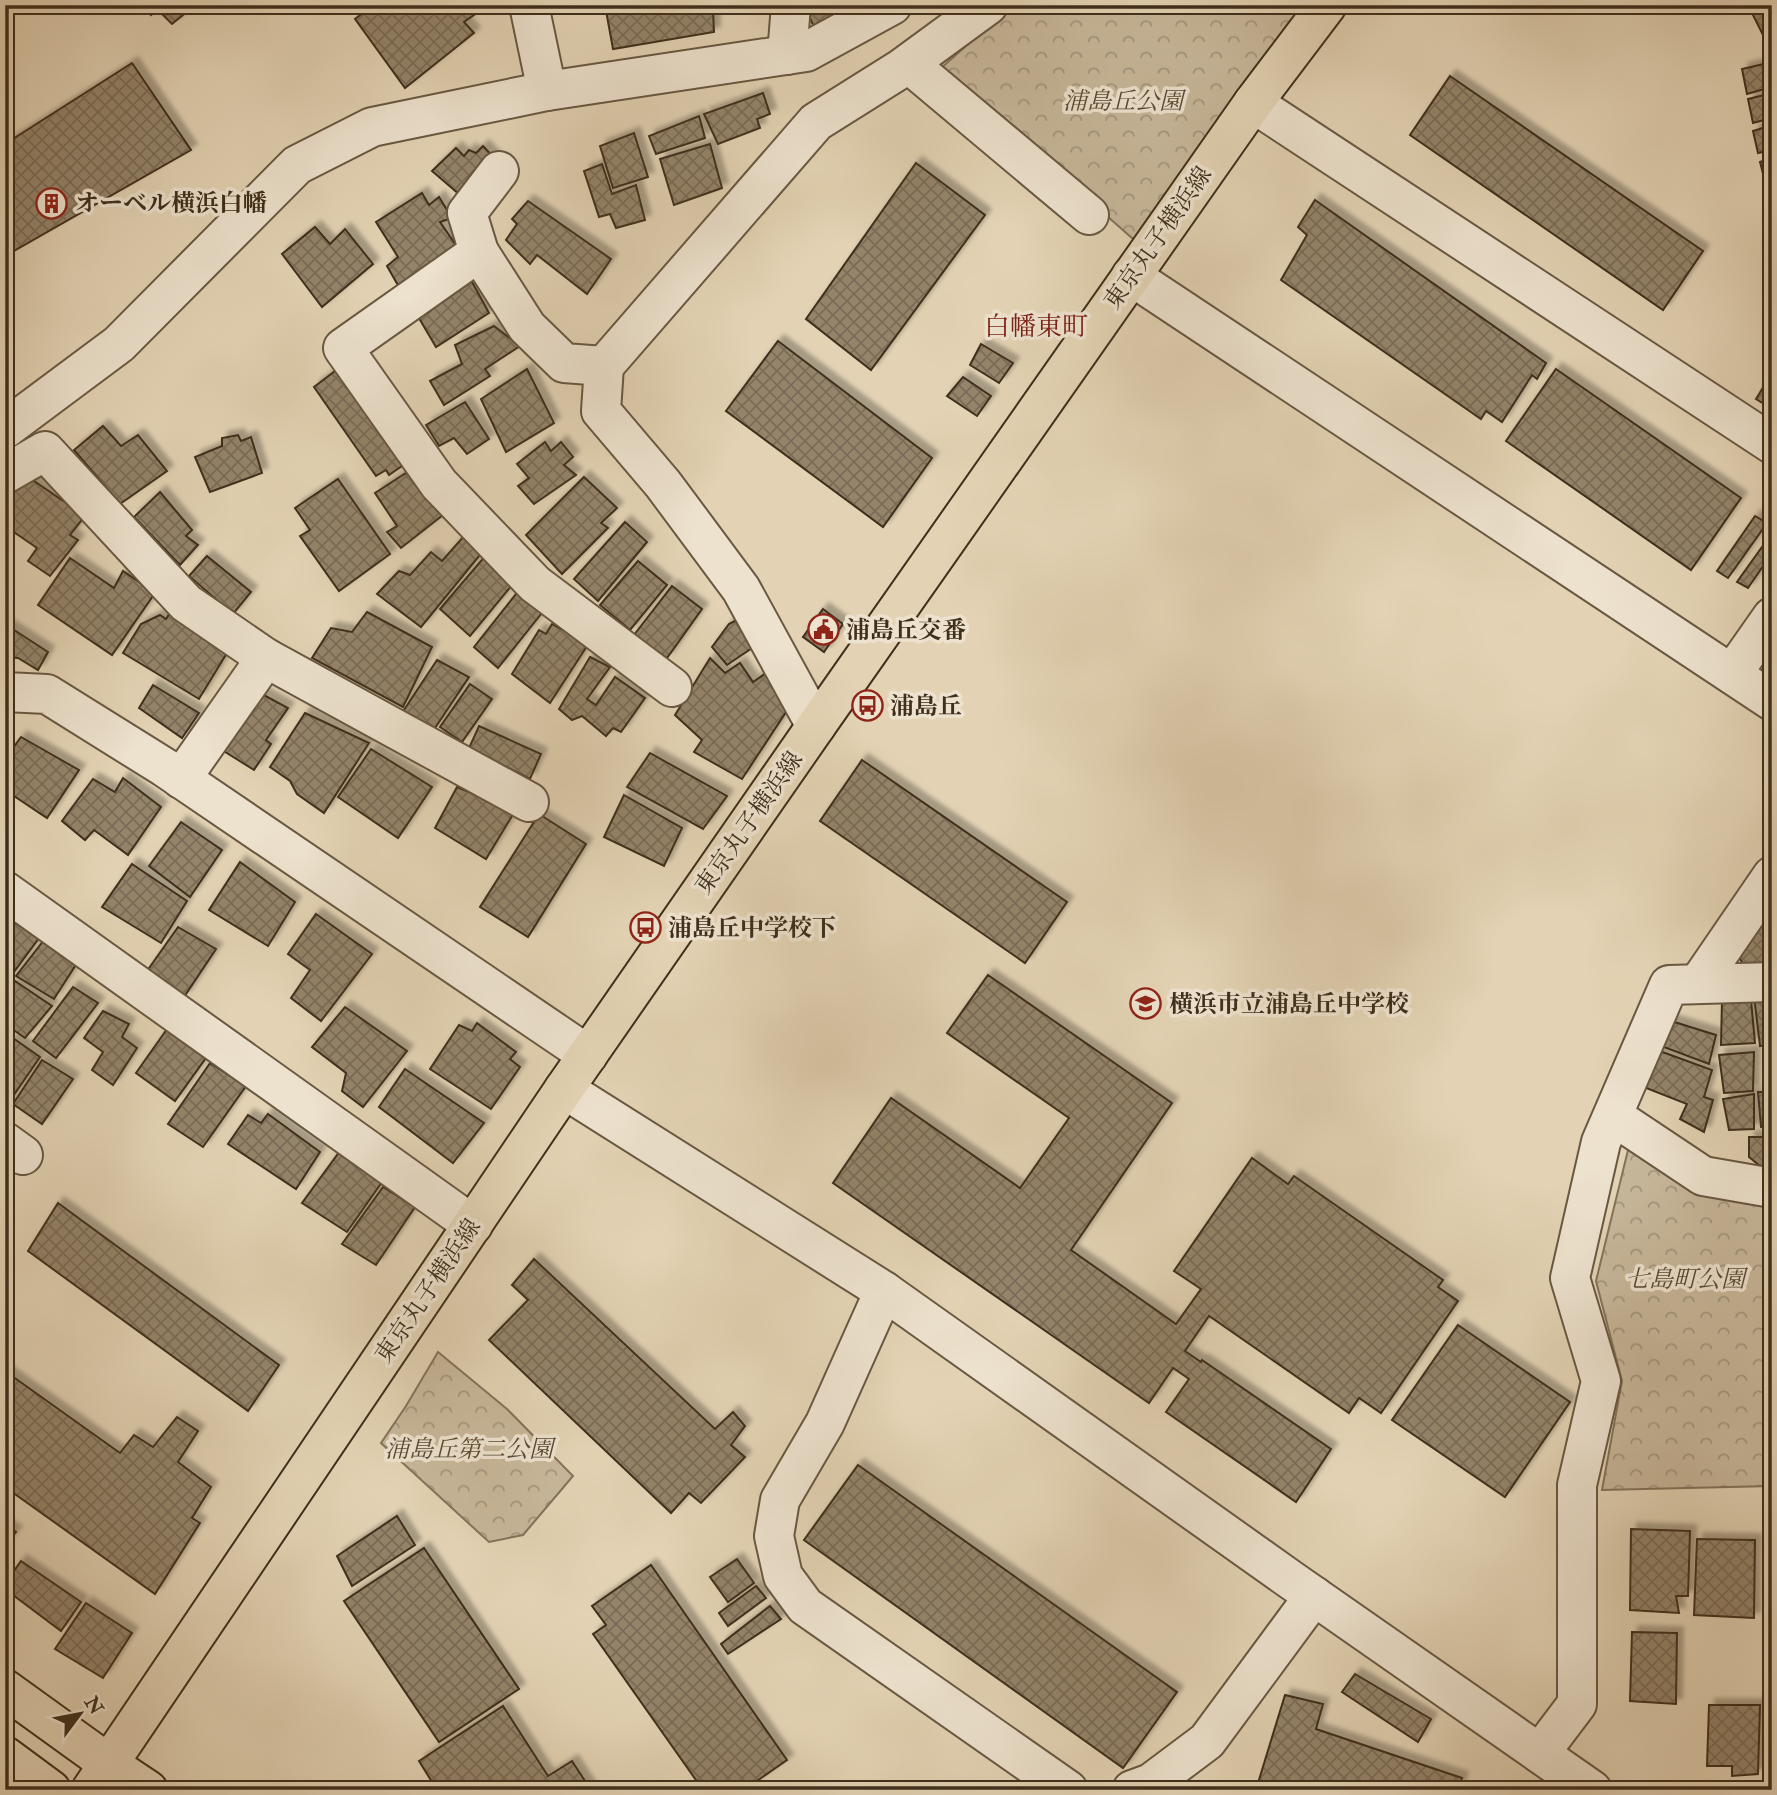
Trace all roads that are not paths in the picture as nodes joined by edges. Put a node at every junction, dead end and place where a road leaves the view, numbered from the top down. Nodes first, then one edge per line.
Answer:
1 (529, 5) edge
2 (791, 5) edge
3 (892, 5) edge
4 (988, 5) edge
5 (1327, 5) edge
6 (787, 55) junction
7 (909, 64) junction
8 (547, 91) junction
9 (1253, 103) junction
10 (499, 171) dead end
11 (1083, 202) dead end
12 (480, 252) junction
13 (1131, 276) junction
14 (604, 366) junction
15 (5, 429) edge
16 (1772, 443) edge
17 (5, 474) edge
18 (1772, 617) edge
19 (266, 658) junction
20 (1732, 674) junction
21 (672, 687) dead end
22 (5, 692) edge
23 (1769, 697) edge
24 (816, 726) junction
25 (181, 779) junction
26 (529, 802) dead end
27 (1772, 876) edge
28 (5, 891) edge
29 (1772, 982) edge
30 (1698, 984) junction
31 (588, 1055) junction
32 (564, 1089) junction
33 (1613, 1116) junction
34 (1772, 1188) edge
35 (473, 1225) junction
36 (884, 1291) junction
37 (1314, 1597) junction
38 (5, 1689) edge
39 (1540, 1753) junction
40 (5, 1756) edge
41 (100, 1777) edge
42 (51, 1790) edge
43 (148, 1790) edge
44 (1068, 1790) edge
45 (1132, 1790) edge
46 (1592, 1790) edge

1 - 8 street
2 - 6 street
3 - 6 street
4 - 7 street
5 - 9 main road, 東京丸子横浜線
6 - 8 street
7 - 11 street
7 - 14 street
8 - 15 street
9 - 13 main road, 東京丸子横浜線
9 - 16 street
10 - 12 street
12 - 14 street
12 - 21 street
13 - 20 street
13 - 24 main road, 東京丸子横浜線
14 - 24 street
17 - 19 street
18 - 20 street
19 - 25 street
19 - 26 street
20 - 23 street
22 - 25 street
24 - 31 main road, 東京丸子横浜線
25 - 31 street
27 - 30 street
28 - 35 street
29 - 30 street
30 - 33 street
31 - 32 main road, 東京丸子横浜線
32 - 35 main road, 東京丸子横浜線
32 - 36 street
33 - 34 street
33 - 39 street
35 - 41 main road, 東京丸子横浜線
36 - 37 street
36 - 44 street
37 - 39 street
37 - 45 street
38 - 41 main road
39 - 46 street
40 - 42 main road
41 - 43 main road

